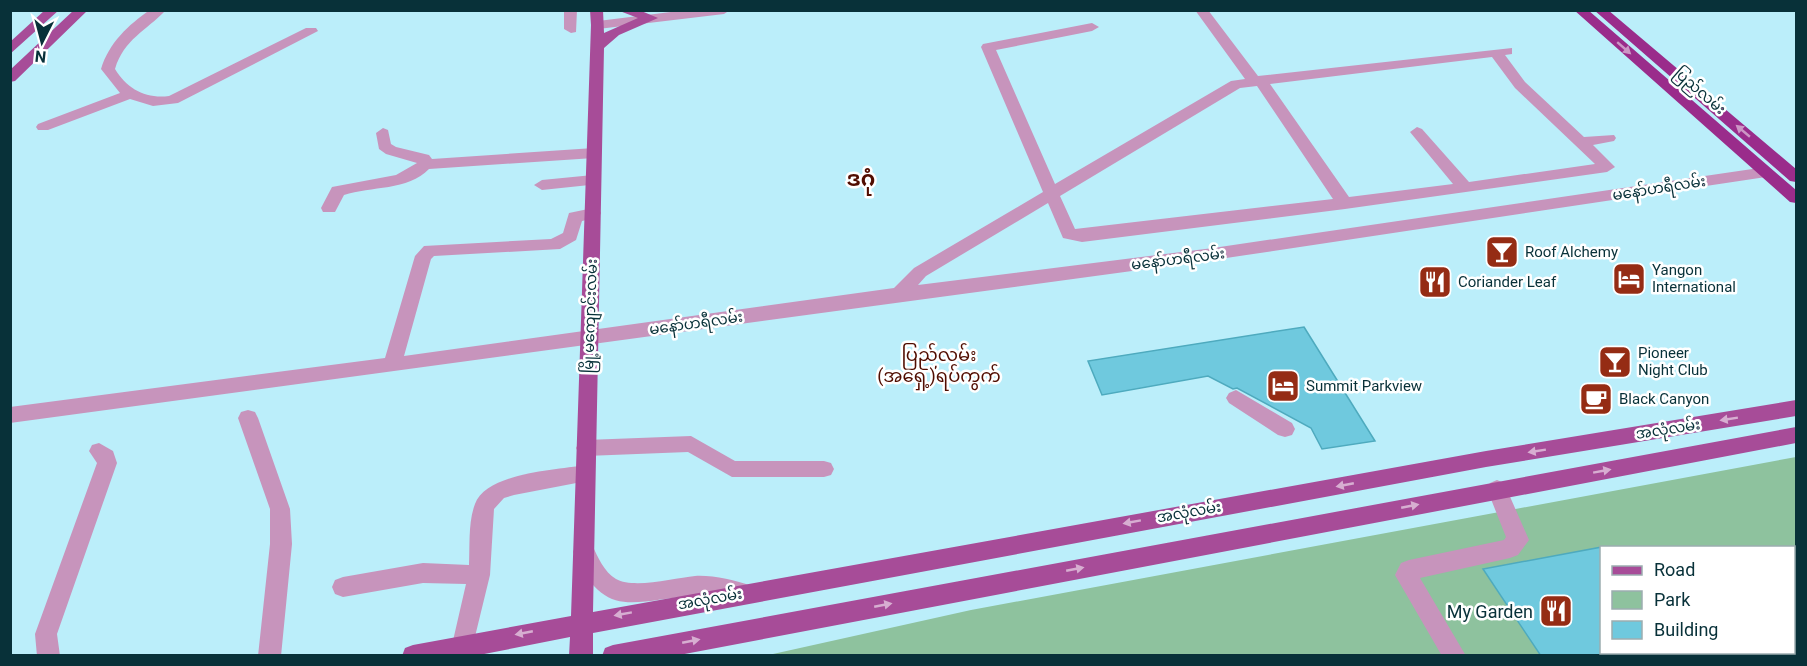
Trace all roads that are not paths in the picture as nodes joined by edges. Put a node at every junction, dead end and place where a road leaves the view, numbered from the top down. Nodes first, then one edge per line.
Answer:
1 (53, 10) edge
2 (82, 10) edge
3 (160, 10) edge
4 (570, 10) edge
5 (623, 10) edge
6 (724, 10) edge
7 (1202, 10) edge
8 (1580, 10) edge
9 (1600, 10) edge
10 (597, 18) edge
11 (651, 18) junction
12 (1092, 27) dead end
13 (571, 29) dead end
14 (311, 31) dead end
15 (597, 47) junction
16 (10, 50) edge
17 (10, 78) edge
18 (1257, 80) junction
19 (132, 93) junction
20 (43, 127) dead end
21 (1417, 132) dead end
22 (383, 133) dead end
23 (1609, 138) dead end
24 (1579, 142) junction
25 (594, 153) junction
26 (425, 164) junction
27 (1793, 171) edge
28 (1766, 172) junction
29 (593, 180) junction
30 (542, 185) dead end
31 (1465, 188) junction
32 (1051, 194) junction
33 (1797, 198) edge
34 (1345, 204) junction
35 (329, 208) dead end
36 (593, 213) junction
37 (899, 294) junction
38 (589, 338) junction
39 (393, 364) junction
40 (1236, 398) dead end
41 (1793, 413) edge
42 (10, 415) edge
43 (248, 418) dead end
44 (1284, 429) dead end
45 (1797, 435) edge
46 (586, 448) junction
47 (99, 451) dead end
48 (824, 469) dead end
49 (585, 474) junction
50 (1497, 489) junction
51 (584, 552) junction
52 (479, 575) junction
53 (343, 587) dead end
54 (743, 593) junction
55 (582, 622) junction
56 (463, 645) junction
57 (50, 656) edge
58 (269, 656) edge
59 (412, 656) edge
60 (581, 656) edge
61 (613, 656) edge
62 (1455, 656) edge

1 - 16 main road
2 - 17 main road
3 - 19 street
4 - 13 street
5 - 11 main road
6 - 11 street
7 - 18 street
8 -> 28 highway, ပြည်လမ်း
27 -> 9 highway, ပြည်လမ်း
10 - 11 street
10 - 15 main road, မြို့မကျောင်းလမ်း
11 - 15 main road
12 - 32 street
14 - 19 street
15 - 25 main road, မြို့မကျောင်းလမ်း
18 - 24 street
18 - 32 street
18 - 34 street
19 - 20 street
21 - 31 street
22 - 26 street
23 - 24 street
24 - 31 street
25 - 26 street
25 - 29 main road, မြို့မကျောင်းလမ်း
26 - 35 street
28 - 33 highway, ပြည်လမ်း
28 - 37 street, မနော်ဟရီလမ်း
29 - 30 street
29 - 36 main road, မြို့မကျောင်းလမ်း
31 - 34 street
32 - 34 street
32 - 37 street
36 - 38 main road, မြို့မကျောင်းလမ်း
36 - 39 street
37 - 38 street, မနော်ဟရီလမ်း
38 - 39 street, မနော်ဟရီလမ်း
38 - 46 main road, မြို့မကျောင်းလမ်း
39 - 42 street, မနော်ဟရီလမ်း
40 - 44 street
41 -> 54 main road, အလုံလမ်း
43 - 58 street
50 -> 45 main road, အလုံလမ်း
46 - 48 street
46 - 49 main road, မြို့မကျောင်းလမ်း
47 - 57 street
49 - 51 main road, မြို့မကျောင်းလမ်း
49 - 52 street
61 -> 50 main road, အလုံလမ်း
50 - 62 street
51 - 54 street
51 - 55 main road, မြို့မကျောင်းလမ်း
52 - 53 street
52 - 56 street
54 -> 55 main road, အလုံလမ်း
55 -> 56 main road, အလုံလမ်း
55 - 60 main road, မြို့မကျောင်းလမ်း
56 - 59 main road, အလုံလမ်း

